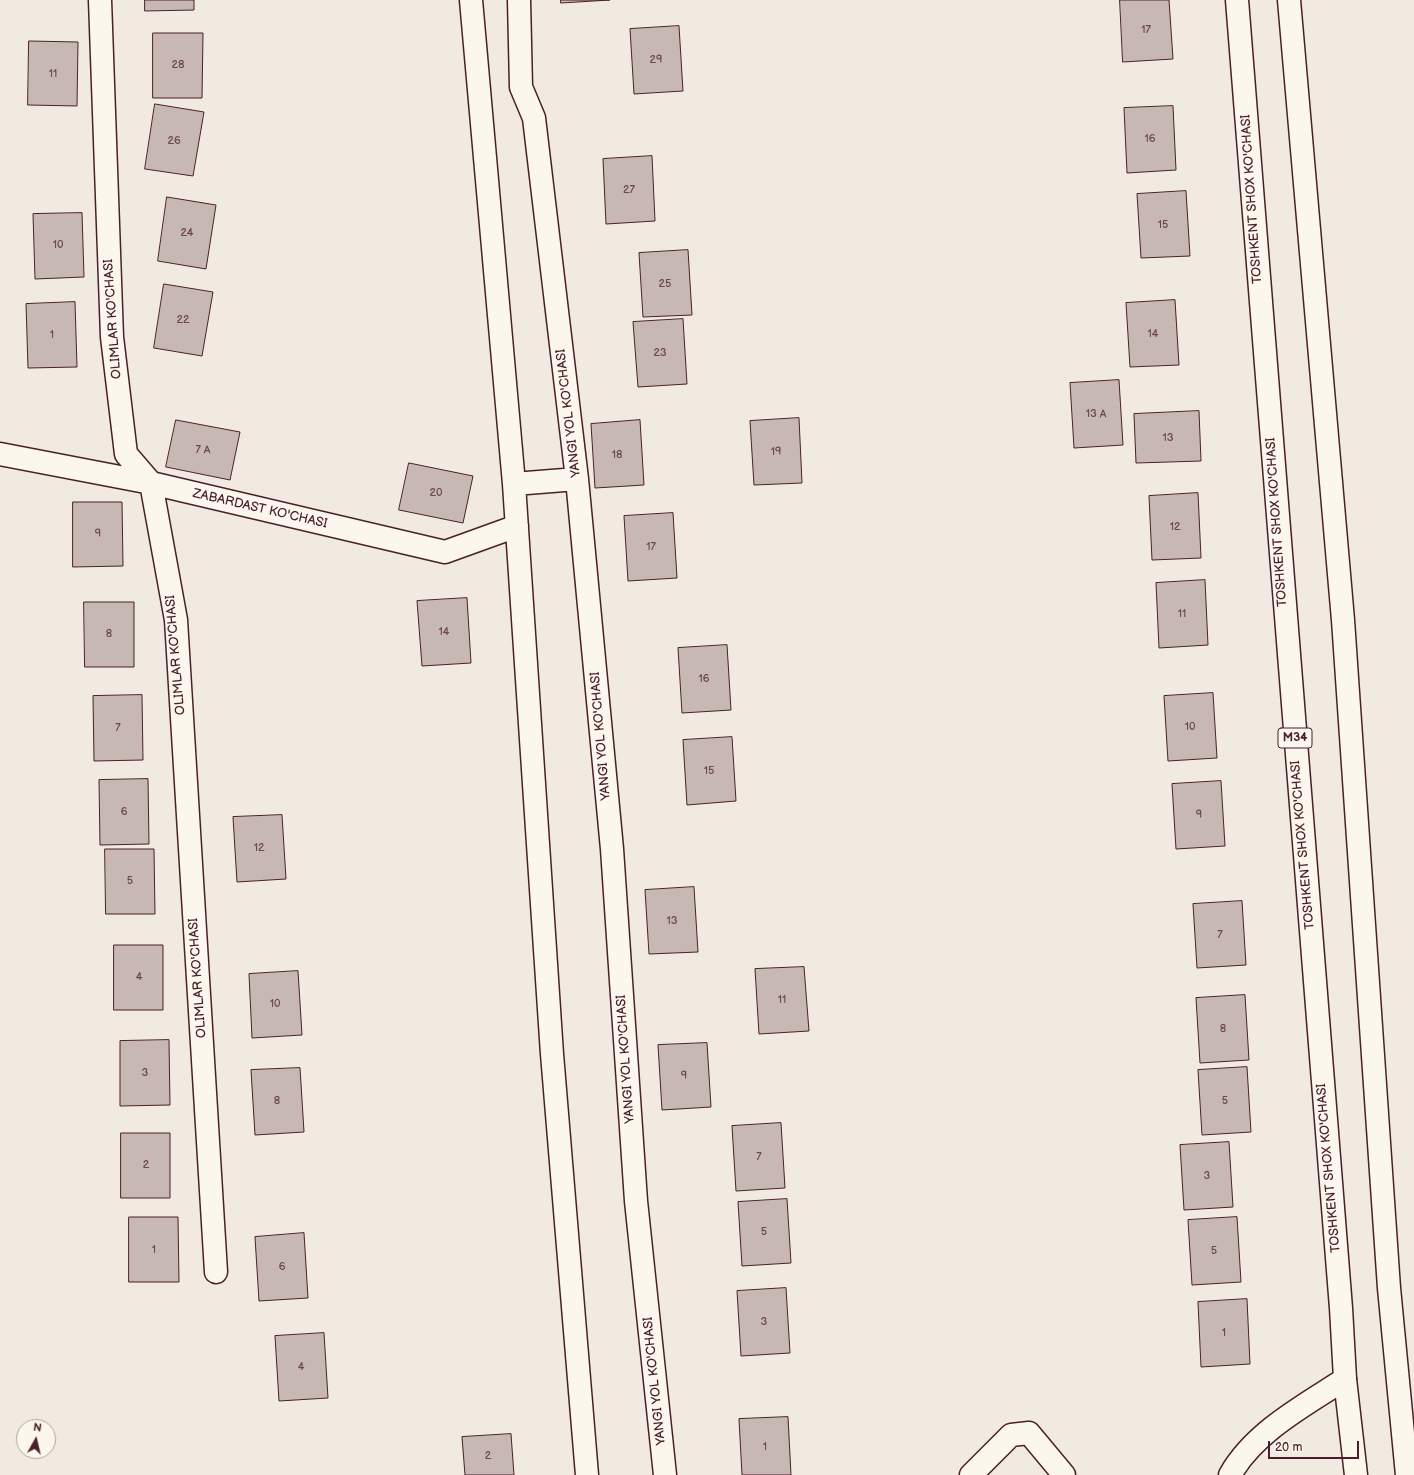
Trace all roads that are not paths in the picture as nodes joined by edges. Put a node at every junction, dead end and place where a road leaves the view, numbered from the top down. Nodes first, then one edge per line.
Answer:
1 (100, 0) edge
2 (471, 0) edge
3 (519, 0) edge
4 (1237, 0) edge
5 (1289, 0) edge
6 (0, 454) edge
7 (578, 479) junction
8 (151, 483) junction
9 (514, 484) junction
10 (517, 526) junction
11 (216, 1272) dead end
12 (1345, 1379) junction
13 (587, 1475) edge
14 (665, 1475) edge
15 (971, 1475) edge
16 (1064, 1475) edge
17 (1230, 1475) edge
18 (1356, 1475) edge
19 (1407, 1475) edge

1 - 8 main road, OLIMLAR KO'CHASI
2 - 9 main road
3 - 7 main road, YANGI YOL KO'CHASI
4 - 12 main road, TOSHKENT SHOX KO'CHASI / M34
5 - 19 main road
6 - 8 main road, ZABARDAST KO'CHASI
7 - 9 main road
7 - 14 main road, YANGI YOL KO'CHASI
8 - 10 main road, ZABARDAST KO'CHASI
8 - 11 main road, OLIMLAR KO'CHASI
9 - 10 main road
10 - 13 main road
12 - 17 main road
12 - 18 main road, TOSHKENT SHOX KO'CHASI / M34
15 - 16 main road

